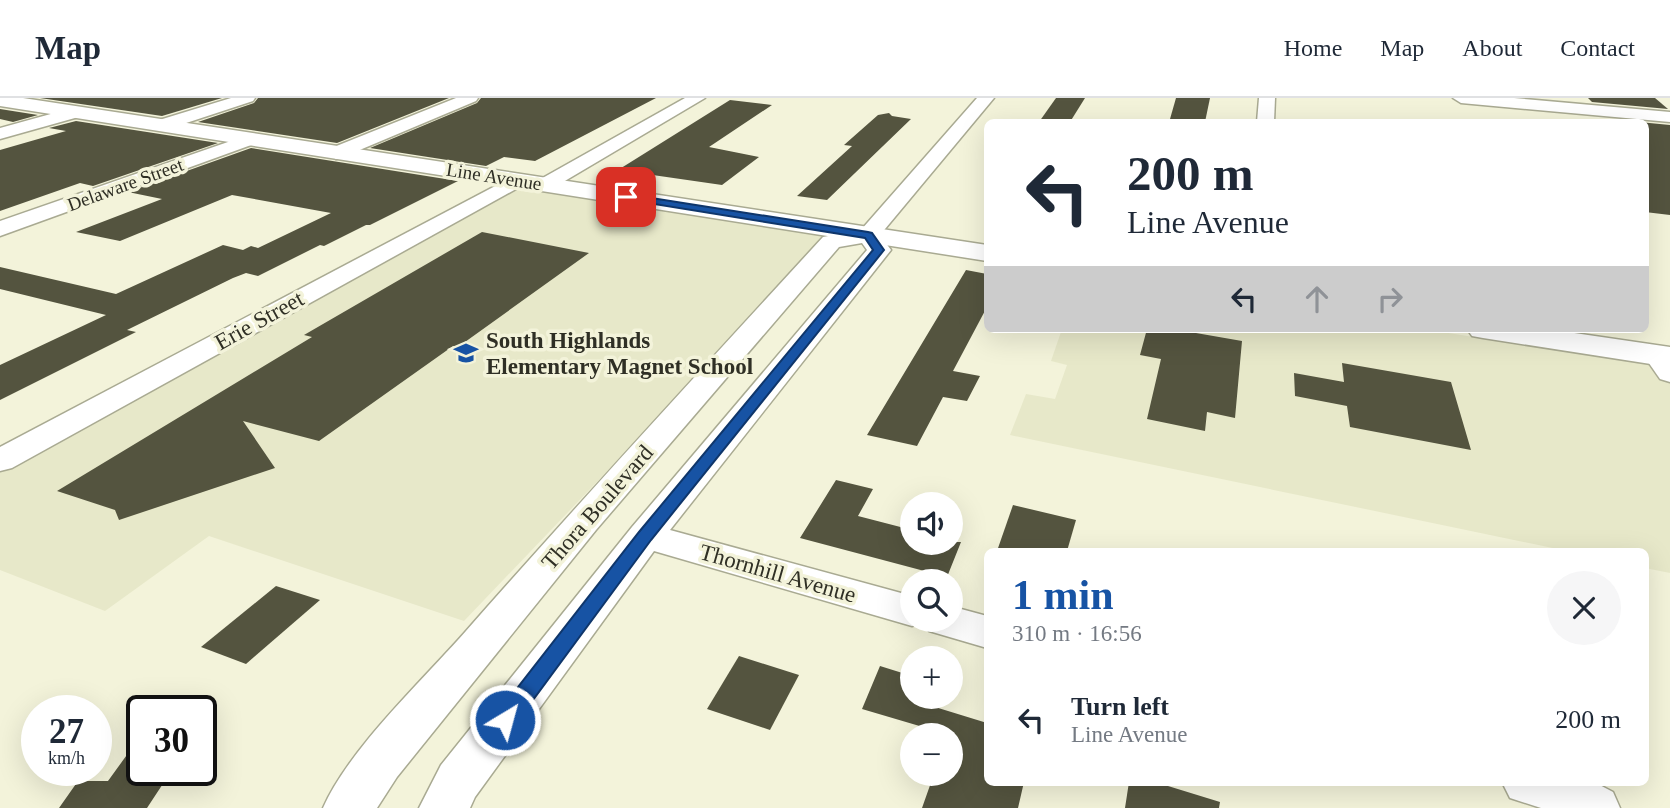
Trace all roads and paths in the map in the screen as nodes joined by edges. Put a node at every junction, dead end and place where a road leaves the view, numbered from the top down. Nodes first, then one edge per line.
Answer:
1 (247, 98) edge
2 (470, 98) edge
3 (697, 98) edge
4 (986, 98) edge
5 (1267, 98) edge
6 (1461, 98) edge
7 (8, 100) edge
8 (76, 112) junction
9 (1670, 117) edge
10 (1266, 119) edge
11 (162, 125) junction
12 (0, 134) edge
13 (251, 139) junction
14 (336, 152) junction
15 (518, 180) junction
16 (546, 184) junction
17 (0, 229) edge
18 (868, 235) junction
19 (984, 253) edge
20 (1505, 333) edge
21 (1666, 362) edge
22 (0, 461) edge
23 (645, 536) junction
24 (900, 608) edge
25 (963, 625) edge
26 (984, 631) edge
27 (1541, 786) edge
28 (348, 808) edge
29 (444, 808) edge
30 (1595, 808) edge

1 - 11 street, Delaware Street
2 - 14 street
3 - 16 street
4 - 18 street
5 - 10 street
6 - 9 street
7 - 8 main road, Line Avenue
8 - 11 main road, Line Avenue
8 - 12 street
11 - 13 main road, Line Avenue
13 - 14 main road, Line Avenue
13 - 17 street, Delaware Street
14 - 15 main road, Line Avenue
15 - 16 main road, Line Avenue
15 - 22 street, Erie Street
16 - 18 main road, Line Avenue
18 - 19 main road, Line Avenue
18 - 23 street
18 - 28 street, Thora Boulevard
20 - 21 main road
23 - 24 street, Thornhill Avenue
23 - 29 street
25 - 26 street
27 - 30 street

